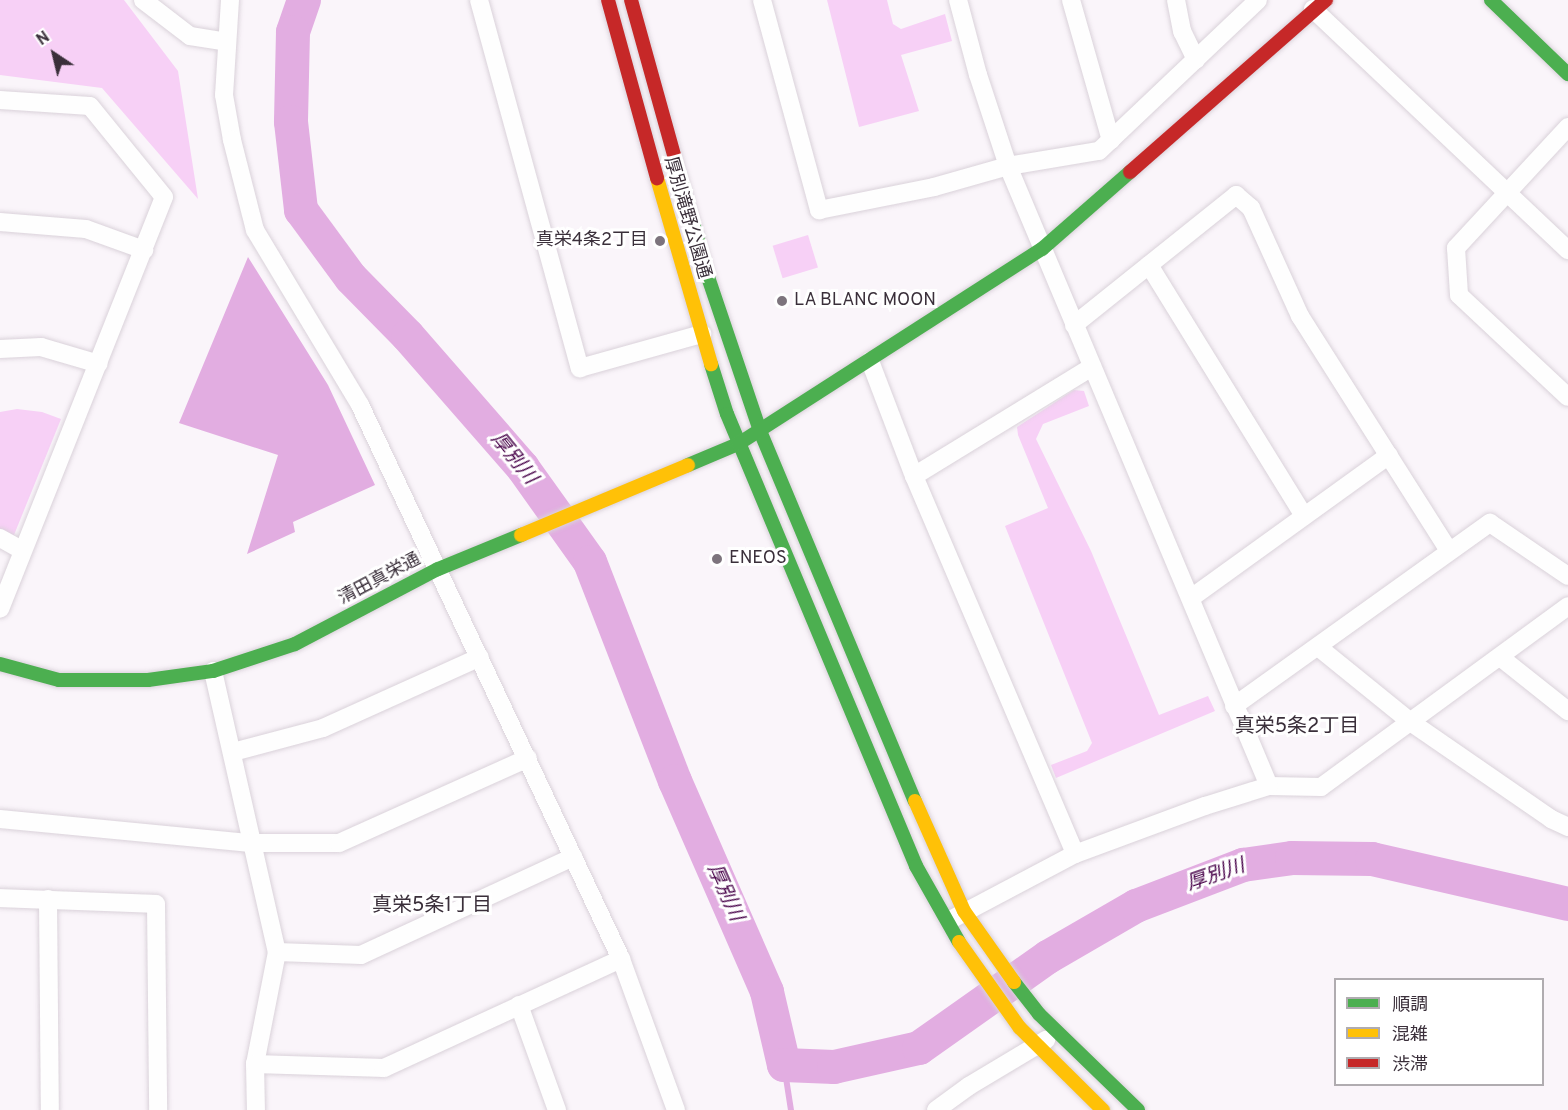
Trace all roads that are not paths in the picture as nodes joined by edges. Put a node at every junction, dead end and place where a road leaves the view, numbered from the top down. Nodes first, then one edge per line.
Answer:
1 (143, 0) edge
2 (230, 0) edge
3 (479, 0) edge
4 (608, 0) edge
5 (631, 0) edge
6 (762, 0) edge
7 (958, 0) edge
8 (1071, 0) edge
9 (1176, 0) edge
10 (1258, 0) edge
11 (1491, 0) edge
12 (1319, 4) edge
13 (226, 42) junction
14 (1196, 60) junction
15 (1568, 74) edge
16 (0, 100) edge
17 (1568, 127) edge
18 (1111, 140) junction
19 (1008, 166) junction
20 (1508, 193) junction
21 (0, 222) edge
22 (1042, 249) junction
23 (144, 250) junction
24 (1568, 250) edge
25 (1149, 265) junction
26 (1074, 325) junction
27 (702, 334) junction
28 (0, 349) edge
29 (870, 361) junction
30 (99, 364) junction
31 (1092, 367) junction
32 (1568, 397) edge
33 (760, 431) junction
34 (738, 444) junction
35 (1389, 455) junction
36 (914, 476) junction
37 (1304, 516) junction
38 (0, 538) edge
39 (23, 550) junction
40 (1449, 551) junction
41 (438, 569) junction
42 (1568, 576) edge
43 (1191, 598) junction
44 (1568, 606) edge
45 (0, 609) edge
46 (1317, 647) junction
47 (480, 657) junction
48 (1500, 657) junction
49 (0, 664) edge
50 (213, 671) junction
51 (1234, 705) junction
52 (1568, 711) edge
53 (1412, 723) junction
54 (233, 752) junction
55 (528, 758) junction
56 (1269, 786) junction
57 (0, 819) edge
58 (1568, 827) edge
59 (251, 843) junction
60 (1075, 854) junction
61 (573, 857) junction
62 (0, 898) edge
63 (48, 899) junction
64 (964, 911) junction
65 (947, 922) junction
66 (277, 952) junction
67 (621, 958) junction
68 (519, 1005) junction
69 (1057, 1033) junction
70 (1037, 1046) junction
71 (255, 1064) junction
72 (50, 1110) edge
73 (158, 1110) edge
74 (256, 1110) edge
75 (556, 1110) edge
76 (676, 1110) edge
77 (936, 1110) edge
78 (1103, 1110) edge
79 (1138, 1110) edge

1 - 13 street
2 - 13 street
3 - 27 street
4 - 27 main road, 厚別滝野公園通
5 - 33 main road, 厚別滝野公園通
6 - 19 street
7 - 19 street
8 - 18 street
9 - 14 street
10 - 14 street
11 - 15 main road
12 - 20 street
12 - 22 main road, 清田真栄通
13 - 41 street
14 - 18 street
16 - 23 street
17 - 20 street
18 - 19 street
19 - 22 street
20 - 24 street
20 - 32 street
21 - 23 street
22 - 26 street
22 - 29 main road, 清田真栄通
23 - 30 street
25 - 26 street
25 - 35 street
25 - 37 street
26 - 31 street
27 - 34 main road, 厚別滝野公園通
28 - 30 street
29 - 33 main road, 清田真栄通
29 - 36 street
30 - 39 street
31 - 36 street
31 - 43 street
33 - 34 main road, 清田真栄通
33 - 64 main road, 厚別滝野公園通
34 - 41 main road, 清田真栄通
34 - 65 main road, 厚別滝野公園通
35 - 37 street
35 - 40 street
36 - 60 street
37 - 43 street
38 - 39 street
39 - 45 street
40 - 42 street
40 - 46 street
41 - 47 street
41 - 50 main road, 清田真栄通
43 - 51 street
44 - 48 street
46 - 51 street
46 - 53 street
47 - 54 street
47 - 55 street
48 - 52 street
48 - 53 street
49 - 50 main road, 清田真栄通
50 - 54 street
51 - 56 street
53 - 56 street
53 - 58 street
54 - 59 street
55 - 59 street
55 - 61 street
56 - 60 street
57 - 59 street
59 - 66 street
60 - 64 street
61 - 66 street
61 - 67 street
62 - 63 street
63 - 72 street
63 - 73 street
64 - 65 street
64 - 69 main road, 厚別滝野公園通
65 - 70 main road, 厚別滝野公園通
66 - 71 street
67 - 68 street
67 - 76 street
68 - 71 street
68 - 75 street
69 - 70 street
69 - 79 main road, 厚別滝野公園通
70 - 77 street
70 - 78 main road, 厚別滝野公園通
71 - 74 street

